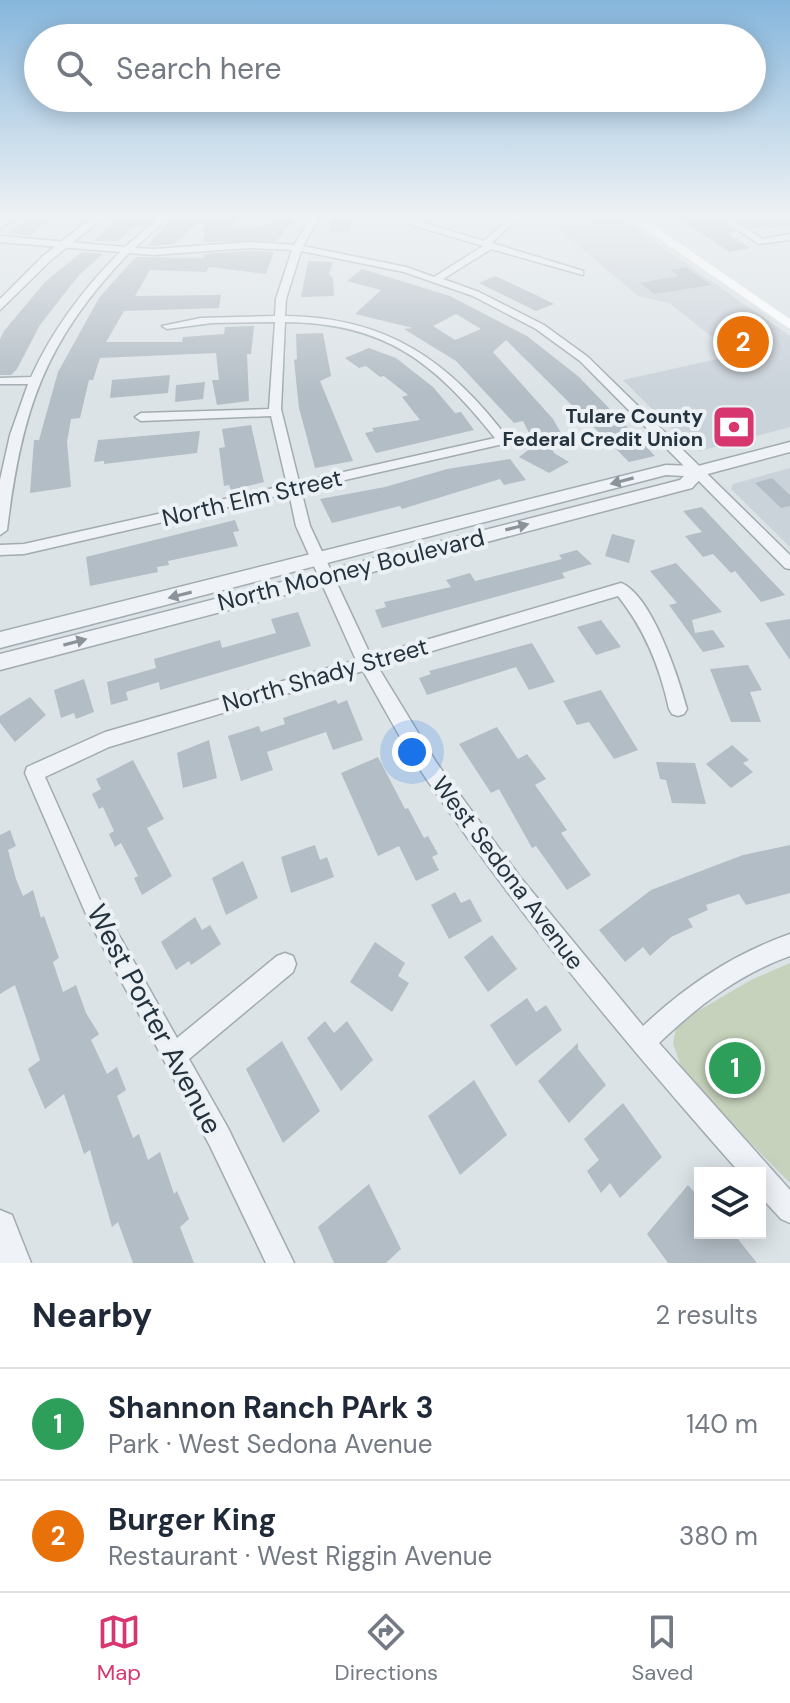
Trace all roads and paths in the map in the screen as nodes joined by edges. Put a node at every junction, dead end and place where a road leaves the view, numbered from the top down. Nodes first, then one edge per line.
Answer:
1 (32, 275) edge
2 (102, 275) edge
3 (287, 275) edge
4 (422, 275) edge
5 (436, 275) edge
6 (720, 275) edge
7 (736, 275) edge
8 (432, 277) junction
9 (0, 306) edge
10 (790, 310) edge
11 (277, 318) junction
12 (790, 325) edge
13 (167, 326) dead end
14 (32, 380) junction
15 (0, 381) edge
16 (276, 412) junction
17 (141, 417) dead end
18 (790, 447) edge
19 (698, 471) junction
20 (293, 489) junction
21 (0, 530) edge
22 (0, 550) edge
23 (790, 564) edge
24 (320, 568) junction
25 (0, 640) edge
26 (0, 662) edge
27 (366, 663) junction
28 (678, 709) dead end
29 (34, 773) joint
30 (790, 945) edge
31 (285, 964) dead end
32 (642, 1043) junction
33 (175, 1055) junction
34 (751, 1167) edge
35 (766, 1184) edge
36 (790, 1210) edge
37 (0, 1227) edge
38 (14, 1263) edge
39 (280, 1263) edge

1 - 9 street
2 - 14 street
3 - 11 street, West Sedona Avenue
4 - 8 street
5 - 8 street
6 - 12 main road
7 - 10 main road
8 - 19 street
11 - 13 street
11 - 16 street, West Sedona Avenue
11 - 20 street, North Elm Street
14 - 15 street
14 - 21 street
16 - 17 street
16 - 20 street, West Sedona Avenue
18 - 19 street, North Mooney Boulevard
19 - 23 street
19 - 24 street, North Mooney Boulevard
20 - 22 street, North Elm Street
20 - 24 street, West Sedona Avenue
24 -> 25 street, North Mooney Boulevard
26 -> 24 street, North Mooney Boulevard
24 - 27 street, West Sedona Avenue
27 - 28 street, North Shady Street
27 - 29 street, North Shady Street
27 - 32 street, West Sedona Avenue
29 - 33 street, West Porter Avenue
30 - 32 street
31 - 33 street
32 - 34 street, West Sedona Avenue
33 - 39 street, West Porter Avenue
35 - 36 street, West Sedona Avenue
37 - 38 street

